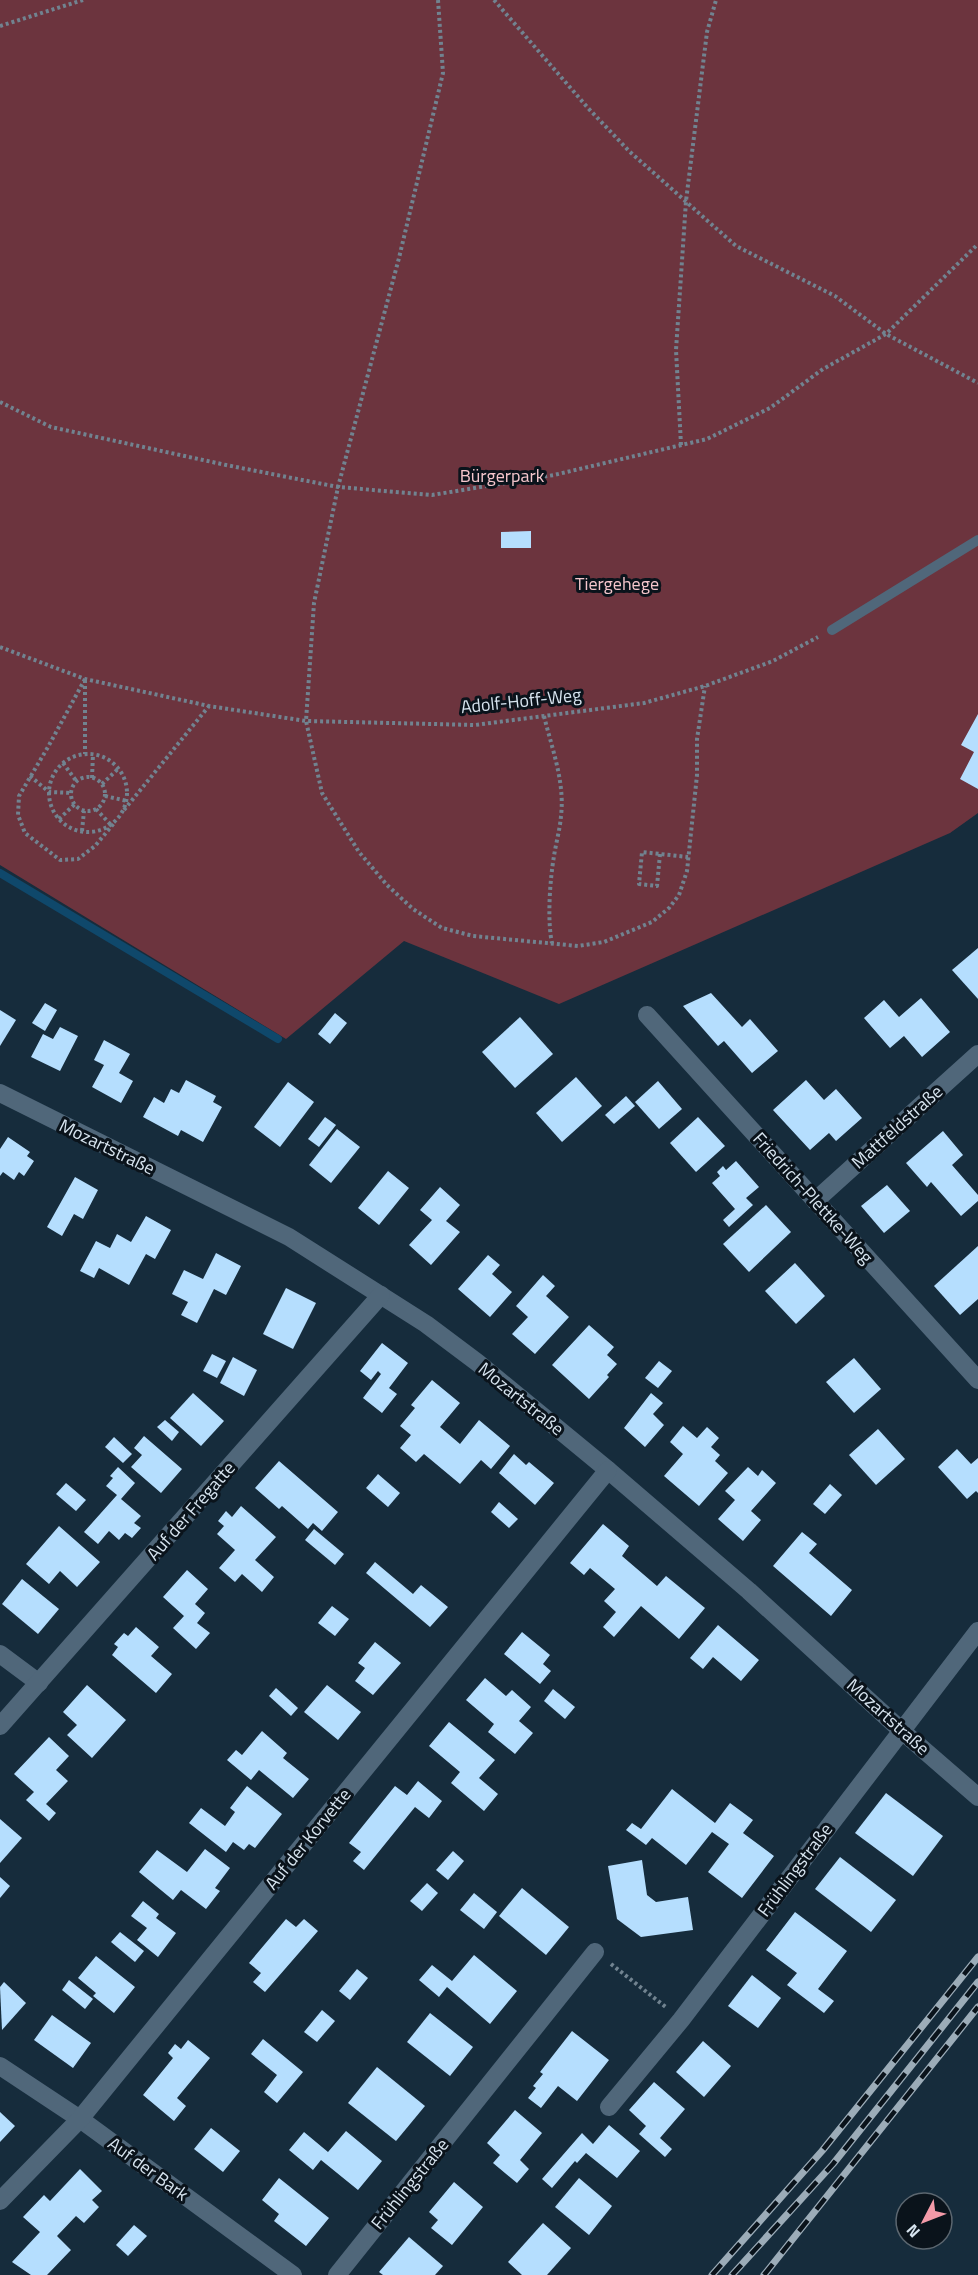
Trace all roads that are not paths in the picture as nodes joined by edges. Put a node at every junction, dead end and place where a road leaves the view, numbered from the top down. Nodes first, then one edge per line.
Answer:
1 (978, 540) edge
2 (832, 630) road end
3 (647, 1015) dead end
4 (978, 1054) edge
5 (0, 1094) edge
6 (815, 1201) junction
7 (381, 1295) junction
8 (978, 1380) edge
9 (608, 1470) junction
10 (978, 1631) edge
11 (0, 1654) edge
12 (39, 1683) junction
13 (0, 1726) edge
14 (902, 1731) junction
15 (978, 1797) edge
16 (595, 1952) road end
17 (0, 2066) edge
18 (609, 2107) dead end
19 (80, 2119) junction
20 (0, 2202) edge
21 (293, 2275) edge
22 (337, 2275) edge

1 - 2 lane
3 - 6 street, Friedrich-Plettke-Weg
4 - 6 street, Mattfeldstraße
5 - 7 street, Mozartstraße
6 - 8 street, Friedrich-Plettke-Weg
7 - 9 street, Mozartstraße
7 - 12 street, Auf der Fregatte
9 - 14 street, Mozartstraße
9 - 19 street, Auf der Korvette
10 - 14 street, Frühlingstraße
11 - 12 street
12 - 13 street, Auf der Fregatte
14 - 15 street, Mozartstraße
14 - 18 street, Frühlingstraße
16 - 22 street, Frühlingstraße
17 - 19 street, Auf der Bark
19 - 20 street, Auf der Korvette
19 - 21 street, Auf der Bark

